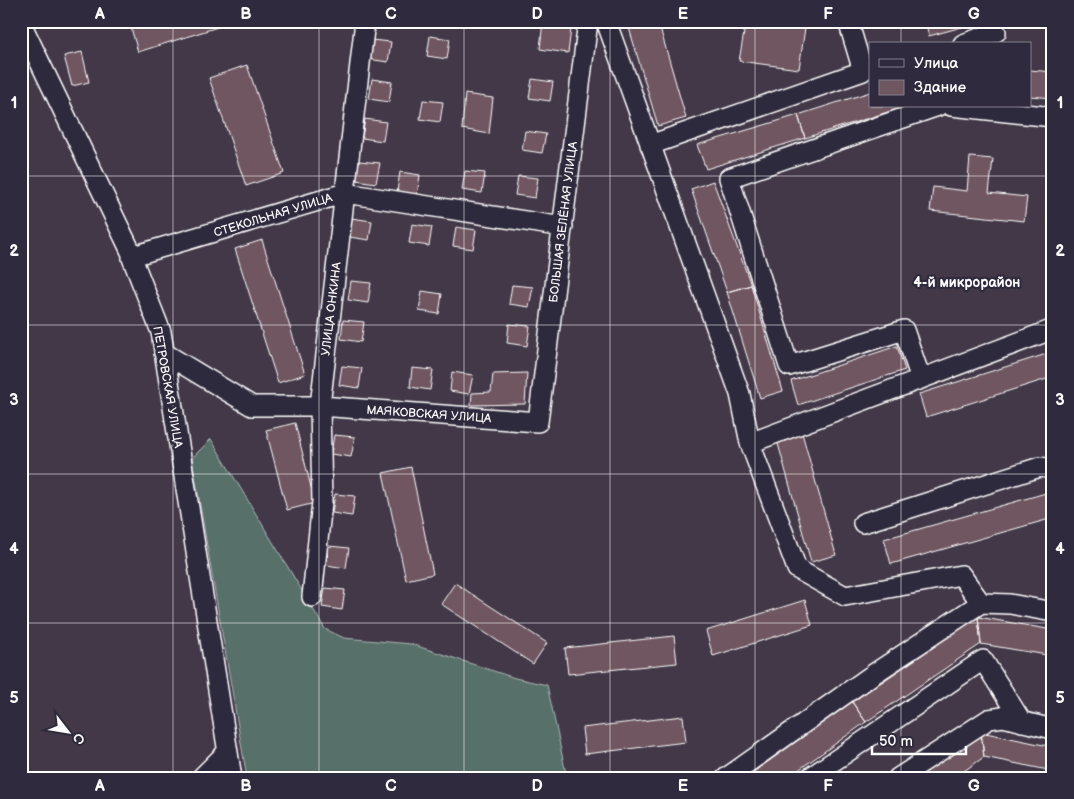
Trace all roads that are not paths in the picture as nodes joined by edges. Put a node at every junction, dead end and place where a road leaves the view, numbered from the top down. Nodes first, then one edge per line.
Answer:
1 (365, 21) edge
2 (588, 21) edge
3 (606, 21) edge
4 (848, 21) edge
5 (21, 23) edge
6 (996, 32) dead end
7 (968, 42) edge
8 (866, 70) edge
9 (932, 108) edge
10 (970, 108) edge
11 (1053, 117) edge
12 (650, 144) junction
13 (345, 193) junction
14 (563, 227) junction
15 (133, 256) junction
16 (1050, 330) dead end
17 (164, 352) junction
18 (921, 379) junction
19 (320, 406) junction
20 (538, 422) joint
21 (750, 443) junction
22 (1053, 468) edge
23 (863, 523) dead end
24 (312, 597) dead end
25 (981, 603) junction
26 (1053, 612) edge
27 (1022, 722) junction
28 (1053, 729) edge
29 (227, 752) junction
30 (201, 778) edge
31 (232, 778) edge
32 (726, 778) edge
33 (809, 778) edge
34 (898, 778) edge

1 - 13 street, УЛИЦА ОНКИНА
2 - 14 street, БОЛЬШАЯ ЗЕЛЁНАЯ УЛИЦА
3 - 12 street
4 - 8 street
5 - 15 street, ПЕТРОВСКАЯ УЛИЦА
6 - 7 street
8 - 12 street
9 - 18 street
10 - 11 street
12 - 21 street
13 - 14 street, СТЕКОЛЬНАЯ УЛИЦА
13 - 15 street, СТЕКОЛЬНАЯ УЛИЦА
13 - 19 street, УЛИЦА ОНКИНА
14 - 20 street, БОЛЬШАЯ ЗЕЛЁНАЯ УЛИЦА
15 - 17 street, ПЕТРОВСКАЯ УЛИЦА
16 - 18 street
17 - 19 street, МАЯКОВСКАЯ УЛИЦА
17 - 29 street, ПЕТРОВСКАЯ УЛИЦА
18 - 21 street
19 - 20 street, МАЯКОВСКАЯ УЛИЦА
19 - 24 street, УЛИЦА ОНКИНА
21 - 25 street
22 - 23 street
25 - 26 street
25 - 32 street
27 - 28 street
27 - 33 street
27 - 34 street
29 - 30 street
29 - 31 street, ПЕТРОВСКАЯ УЛИЦА

